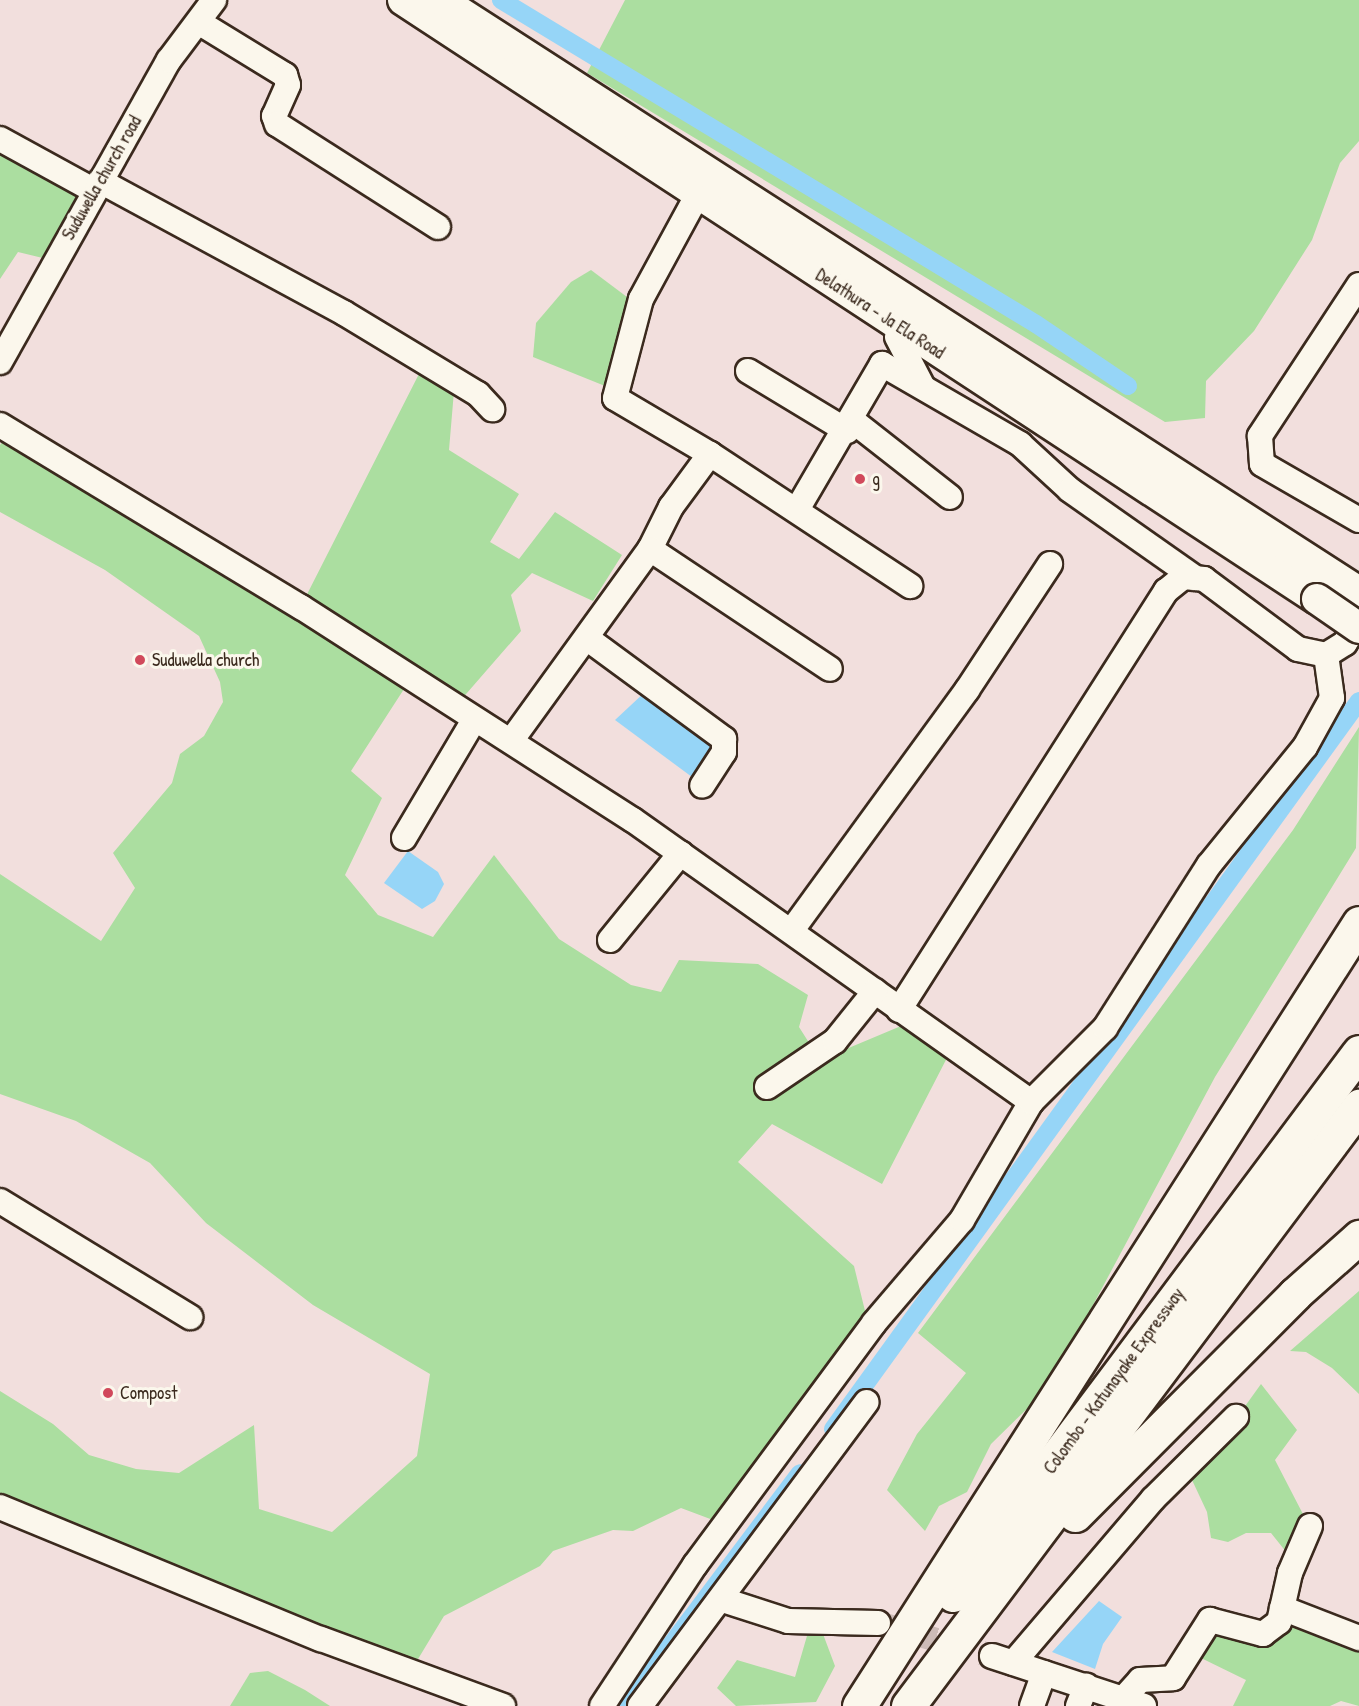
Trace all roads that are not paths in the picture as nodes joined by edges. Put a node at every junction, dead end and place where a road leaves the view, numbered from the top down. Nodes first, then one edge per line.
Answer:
1 (214, 0) edge
2 (402, 0) edge
3 (441, 0) edge
4 (200, 23) junction
5 (0, 139) edge
6 (97, 186) junction
7 (699, 192) junction
8 (438, 227) dead end
9 (1359, 285) edge
10 (900, 333) junction
11 (0, 362) edge
12 (882, 364) junction
13 (748, 371) dead end
14 (923, 387) junction
15 (492, 409) dead end
16 (0, 425) edge
17 (850, 426) junction
18 (710, 454) junction
19 (950, 497) dead end
20 (798, 508) junction
21 (1359, 520) edge
22 (650, 549) junction
23 (1050, 564) dead end
24 (1195, 578) junction
25 (909, 586) dead end
26 (1325, 587) junction
27 (1359, 592) edge
28 (1359, 620) edge
29 (1359, 628) edge
30 (588, 639) junction
31 (1326, 655) junction
32 (830, 669) dead end
33 (473, 722) junction
34 (511, 741) junction
35 (702, 786) dead end
36 (404, 838) dead end
37 (681, 854) junction
38 (1359, 923) edge
39 (792, 930) junction
40 (610, 940) dead end
41 (875, 990) junction
42 (899, 1010) junction
43 (1359, 1052) edge
44 (767, 1087) dead end
45 (1031, 1102) junction
46 (1359, 1106) edge
47 (0, 1201) edge
48 (1359, 1237) edge
49 (190, 1317) dead end
50 (867, 1402) dead end
51 (1236, 1417) dead end
52 (0, 1507) edge
53 (1310, 1526) dead end
54 (992, 1598) junction
55 (723, 1600) junction
56 (1282, 1608) junction
57 (878, 1623) tunnel mouth
58 (1359, 1638) edge
59 (1044, 1673) junction
60 (1082, 1696) edge
61 (1134, 1702) edge
62 (503, 1706) edge
63 (602, 1706) edge
64 (640, 1706) edge
65 (859, 1706) edge
66 (864, 1706) edge
67 (908, 1706) edge
68 (1032, 1706) edge

1 - 4 street, Suduwella church road
2 - 7 main road, Delathura - Ja Ela Road
3 - 26 main road, Delathura - Ja Ela Road
4 - 6 street, Suduwella church road
4 - 8 street
5 - 6 street
6 - 11 street, Suduwella church road
6 - 15 street
7 - 10 main road, Delathura - Ja Ela Road
7 - 18 street
9 - 21 street
10 - 12 street
10 - 14 street
10 - 26 main road, Delathura - Ja Ela Road
12 - 14 street
12 - 17 street
13 - 17 street
14 - 24 street
16 - 33 street
17 - 19 street
17 - 20 street
18 - 20 street
18 - 22 street
20 - 25 street
22 - 30 street
22 - 32 street
23 - 39 street
24 - 31 street
24 - 42 street
26 - 27 main road, Delathura - Ja Ela Road
26 - 29 main road, Delathura - Ja Ela Road, bridge
28 - 31 street
30 - 34 street
30 - 35 street
31 - 45 street
33 - 34 street
33 - 36 street
34 - 37 street
37 - 39 street
37 - 40 street
38 - 65 highway
39 - 41 street
41 - 42 street
41 - 44 street
42 - 45 street
43 - 66 highway, Colombo - Katunayake Expressway
45 - 63 street
46 - 54 highway, Colombo - Katunayake Expressway
47 - 49 street
48 - 54 highway
50 - 55 street
51 - 59 street
52 - 62 street
53 - 56 street
54 - 67 highway, Colombo - Katunayake Expressway
55 - 57 street
55 - 64 street
56 - 58 street
56 - 61 street
59 - 60 street
59 - 68 street
60 - 61 street

